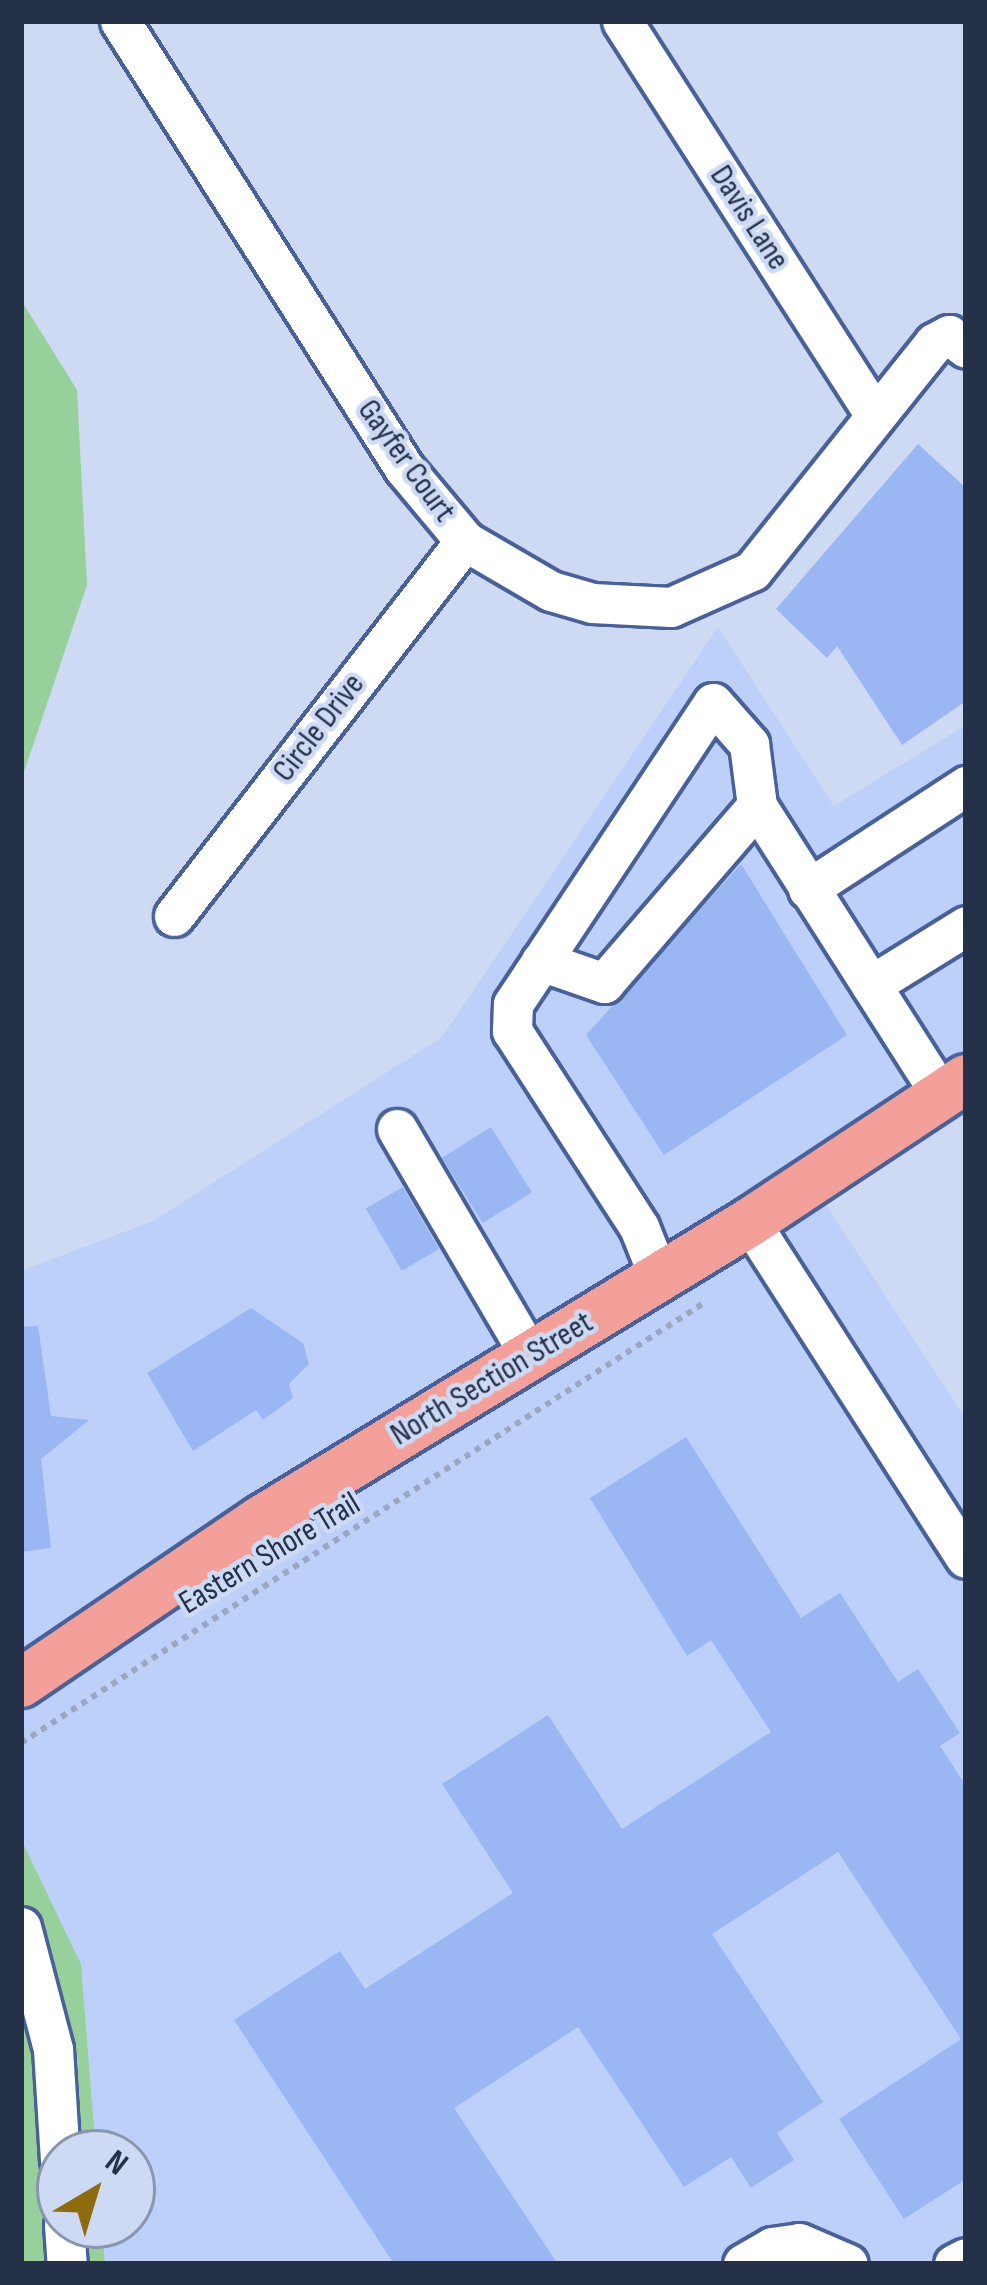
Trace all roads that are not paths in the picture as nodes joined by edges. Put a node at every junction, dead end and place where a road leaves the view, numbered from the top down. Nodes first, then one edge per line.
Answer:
1 (120, 21) edge
2 (622, 21) edge
3 (965, 345) edge
4 (875, 415) junction
5 (465, 541) junction
6 (966, 786) edge
7 (757, 806) junction
8 (808, 889) junction
9 (174, 916) dead end
10 (966, 926) edge
11 (541, 962) junction
12 (872, 985) junction
13 (954, 1087) edge
14 (397, 1129) dead end
15 (750, 1222) junction
16 (659, 1277) junction
17 (530, 1356) junction
18 (966, 1558) edge
19 (21, 1683) edge
20 (21, 1927) edge
21 (58, 2129) edge
22 (966, 2258) edge
23 (743, 2264) edge
24 (848, 2264) edge
25 (954, 2264) edge

1 - 5 street, Gayfer Court
2 - 4 street, Davis Lane
3 - 4 street, Gayfer Court
4 - 5 street, Gayfer Court
5 - 9 street, Circle Drive
6 - 8 street
7 - 8 street
7 - 11 street
7 - 11 street
8 - 12 street
10 - 12 street
11 - 16 street
12 - 13 street
13 - 15 main road, North Section Street
14 - 17 street
15 - 16 main road, North Section Street
15 - 18 street
16 - 17 main road, North Section Street
17 - 19 main road, North Section Street
20 - 21 street
22 - 25 street
23 - 24 street

